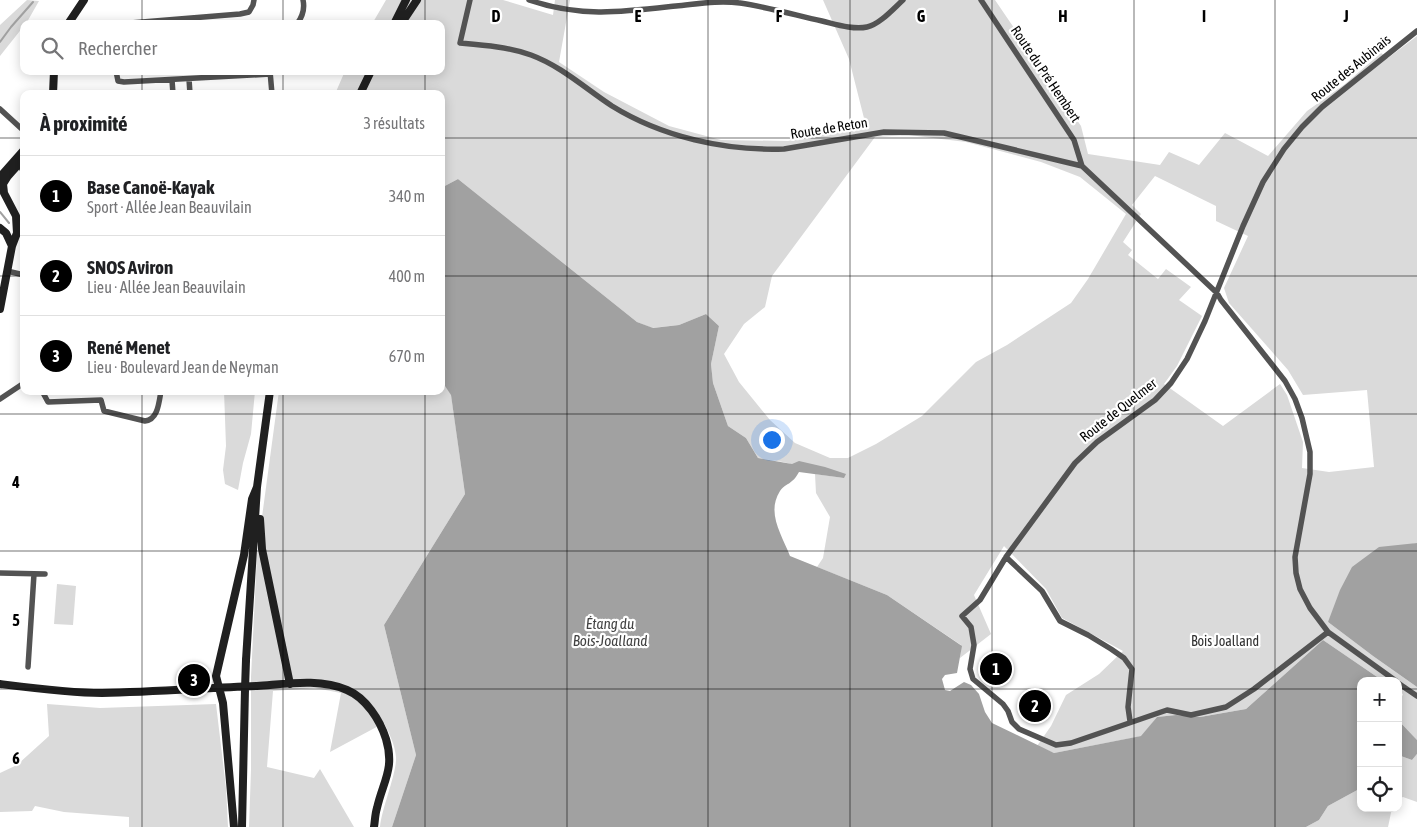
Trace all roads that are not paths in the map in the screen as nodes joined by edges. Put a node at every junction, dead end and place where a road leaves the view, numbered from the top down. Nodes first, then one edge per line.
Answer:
1 (84, 0) edge
2 (88, 0) edge
3 (254, 0) edge
4 (302, 0) edge
5 (406, 0) edge
6 (417, 0) edge
7 (470, 0) edge
8 (529, 0) edge
9 (903, 0) edge
10 (981, 0) edge
11 (71, 20) edge
12 (76, 20) edge
13 (167, 20) edge
14 (299, 20) edge
15 (396, 20) edge
16 (404, 20) edge
17 (1417, 31) edge
18 (54, 75) edge
19 (58, 75) edge
20 (117, 75) edge
21 (235, 75) edge
22 (270, 75) edge
23 (368, 75) edge
24 (189, 79) junction
25 (172, 80) junction
26 (53, 90) edge
27 (57, 90) edge
28 (173, 90) edge
29 (190, 90) edge
30 (272, 90) edge
31 (362, 90) edge
32 (0, 109) edge
33 (20, 126) edge
34 (1302, 126) joint
35 (17, 166) edge
36 (1082, 166) junction
37 (0, 177) edge
38 (0, 228) edge
39 (12, 246) junction
40 (7, 271) junction
41 (20, 274) edge
42 (1217, 293) junction
43 (0, 309) edge
44 (20, 386) edge
45 (44, 395) edge
46 (160, 395) edge
47 (269, 395) edge
48 (0, 398) edge
49 (257, 487) junction
50 (1006, 557) junction
51 (0, 573) edge
52 (34, 574) junction
53 (45, 574) dead end
54 (1328, 632) junction
55 (28, 667) dead end
56 (1390, 677) edge
57 (0, 684) edge
58 (290, 684) junction
59 (1402, 686) edge
60 (218, 687) junction
61 (1417, 696) edge
62 (1130, 721) junction
63 (234, 827) edge
64 (242, 827) edge
65 (374, 827) edge

1 - 11 main road
2 - 12 main road
3 - 13 street
4 - 14 street
5 - 15 main road
6 - 16 main road
7 - 36 street, Route de Reton
8 - 9 street
10 - 36 street, Route du Pré Hembert
17 - 34 street, Route des Aubinais
18 - 26 main road
19 - 27 main road
20 - 25 street
21 - 24 street
22 - 30 street
23 - 31 main road
24 - 25 street
24 - 29 street
25 - 28 street
32 - 33 street
34 - 42 street, Route de Quelmer
35 - 37 main road
35 - 39 main road
36 - 42 street, Route de Reton
38 - 39 main road
39 - 40 main road
40 - 41 street
40 - 43 main road
42 - 50 street, Route de Quelmer
42 - 54 street, Route de Reton
44 - 48 street
45 - 46 street
47 - 49 main road
49 - 58 main road
49 - 60 main road
49 - 64 main road, bridge
50 - 62 street
50 - 62 street, Route de Quelmer
51 - 52 street
52 - 53 street
52 - 55 street
54 - 56 street, Route de Reton
54 - 62 street
57 - 60 main road
58 - 60 main road
58 - 65 main road
59 - 61 street, Route de Reton
60 - 63 main road

